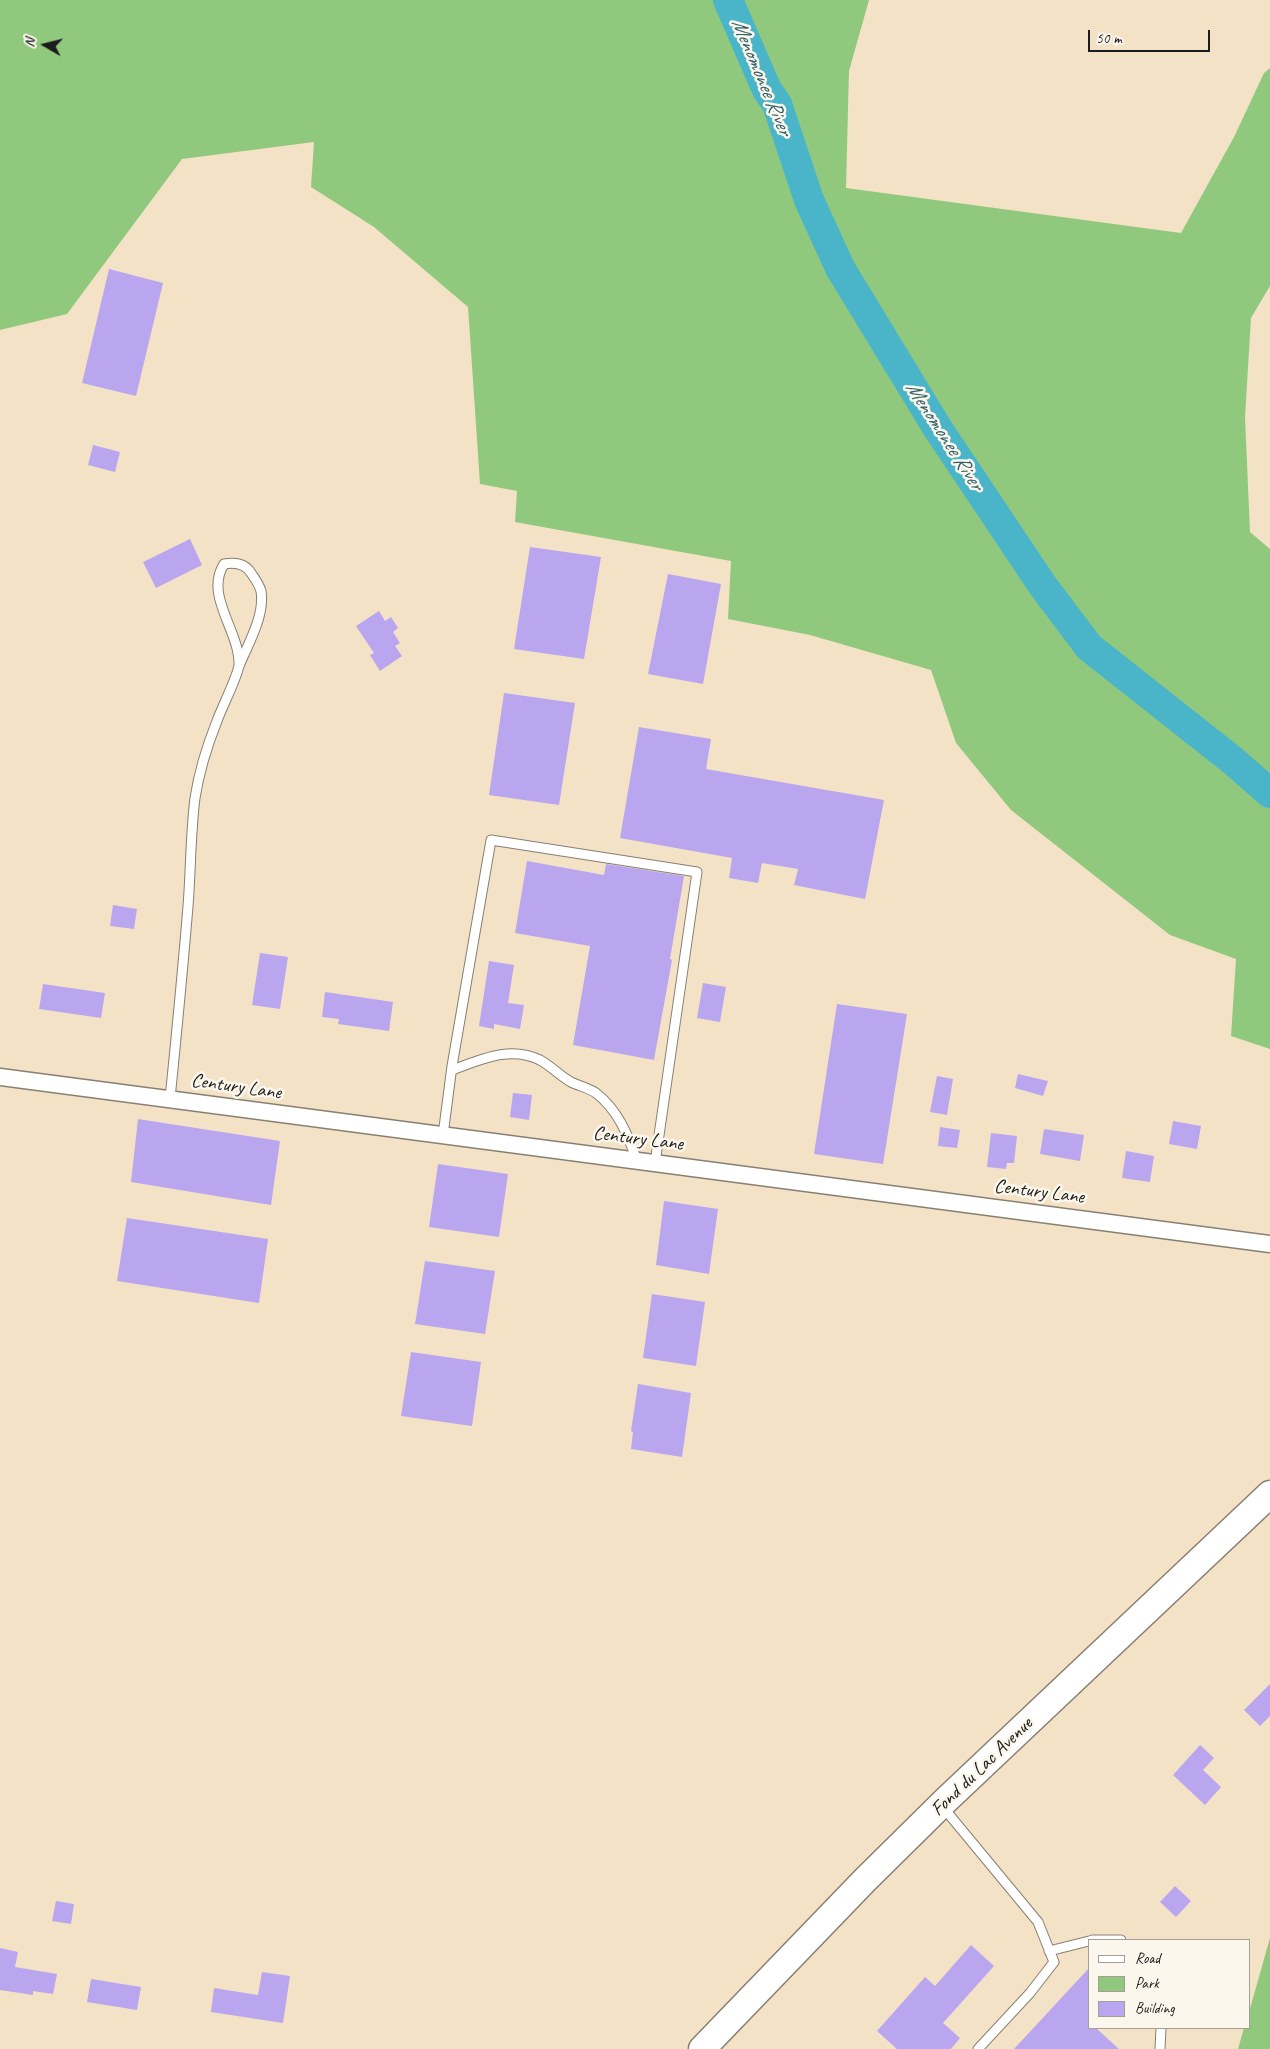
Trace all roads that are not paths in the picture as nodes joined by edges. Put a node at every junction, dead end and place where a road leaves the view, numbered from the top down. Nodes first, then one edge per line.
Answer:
1 (239, 666) junction
2 (452, 1070) junction
3 (0, 1077) edge
4 (170, 1099) junction
5 (443, 1135) junction
6 (638, 1161) junction
7 (655, 1163) junction
8 (1270, 1244) edge
9 (1270, 1494) edge
10 (941, 1805) junction
11 (1088, 1941) edge
12 (1049, 1951) junction
13 (1161, 2029) edge
14 (702, 2049) edge
15 (978, 2049) edge
16 (1160, 2049) edge

1 - 1 lane
1 - 4 lane
2 - 5 lane
2 - 6 lane
2 - 7 lane
3 - 4 street, Century Lane
4 - 5 street, Century Lane
5 - 6 street, Century Lane
6 - 7 street, Century Lane
7 - 8 street, Century Lane
9 - 10 main road, Fond du Lac Avenue
10 - 12 lane
10 - 14 main road, Fond du Lac Avenue
11 - 12 lane
12 - 15 lane
13 - 16 lane

